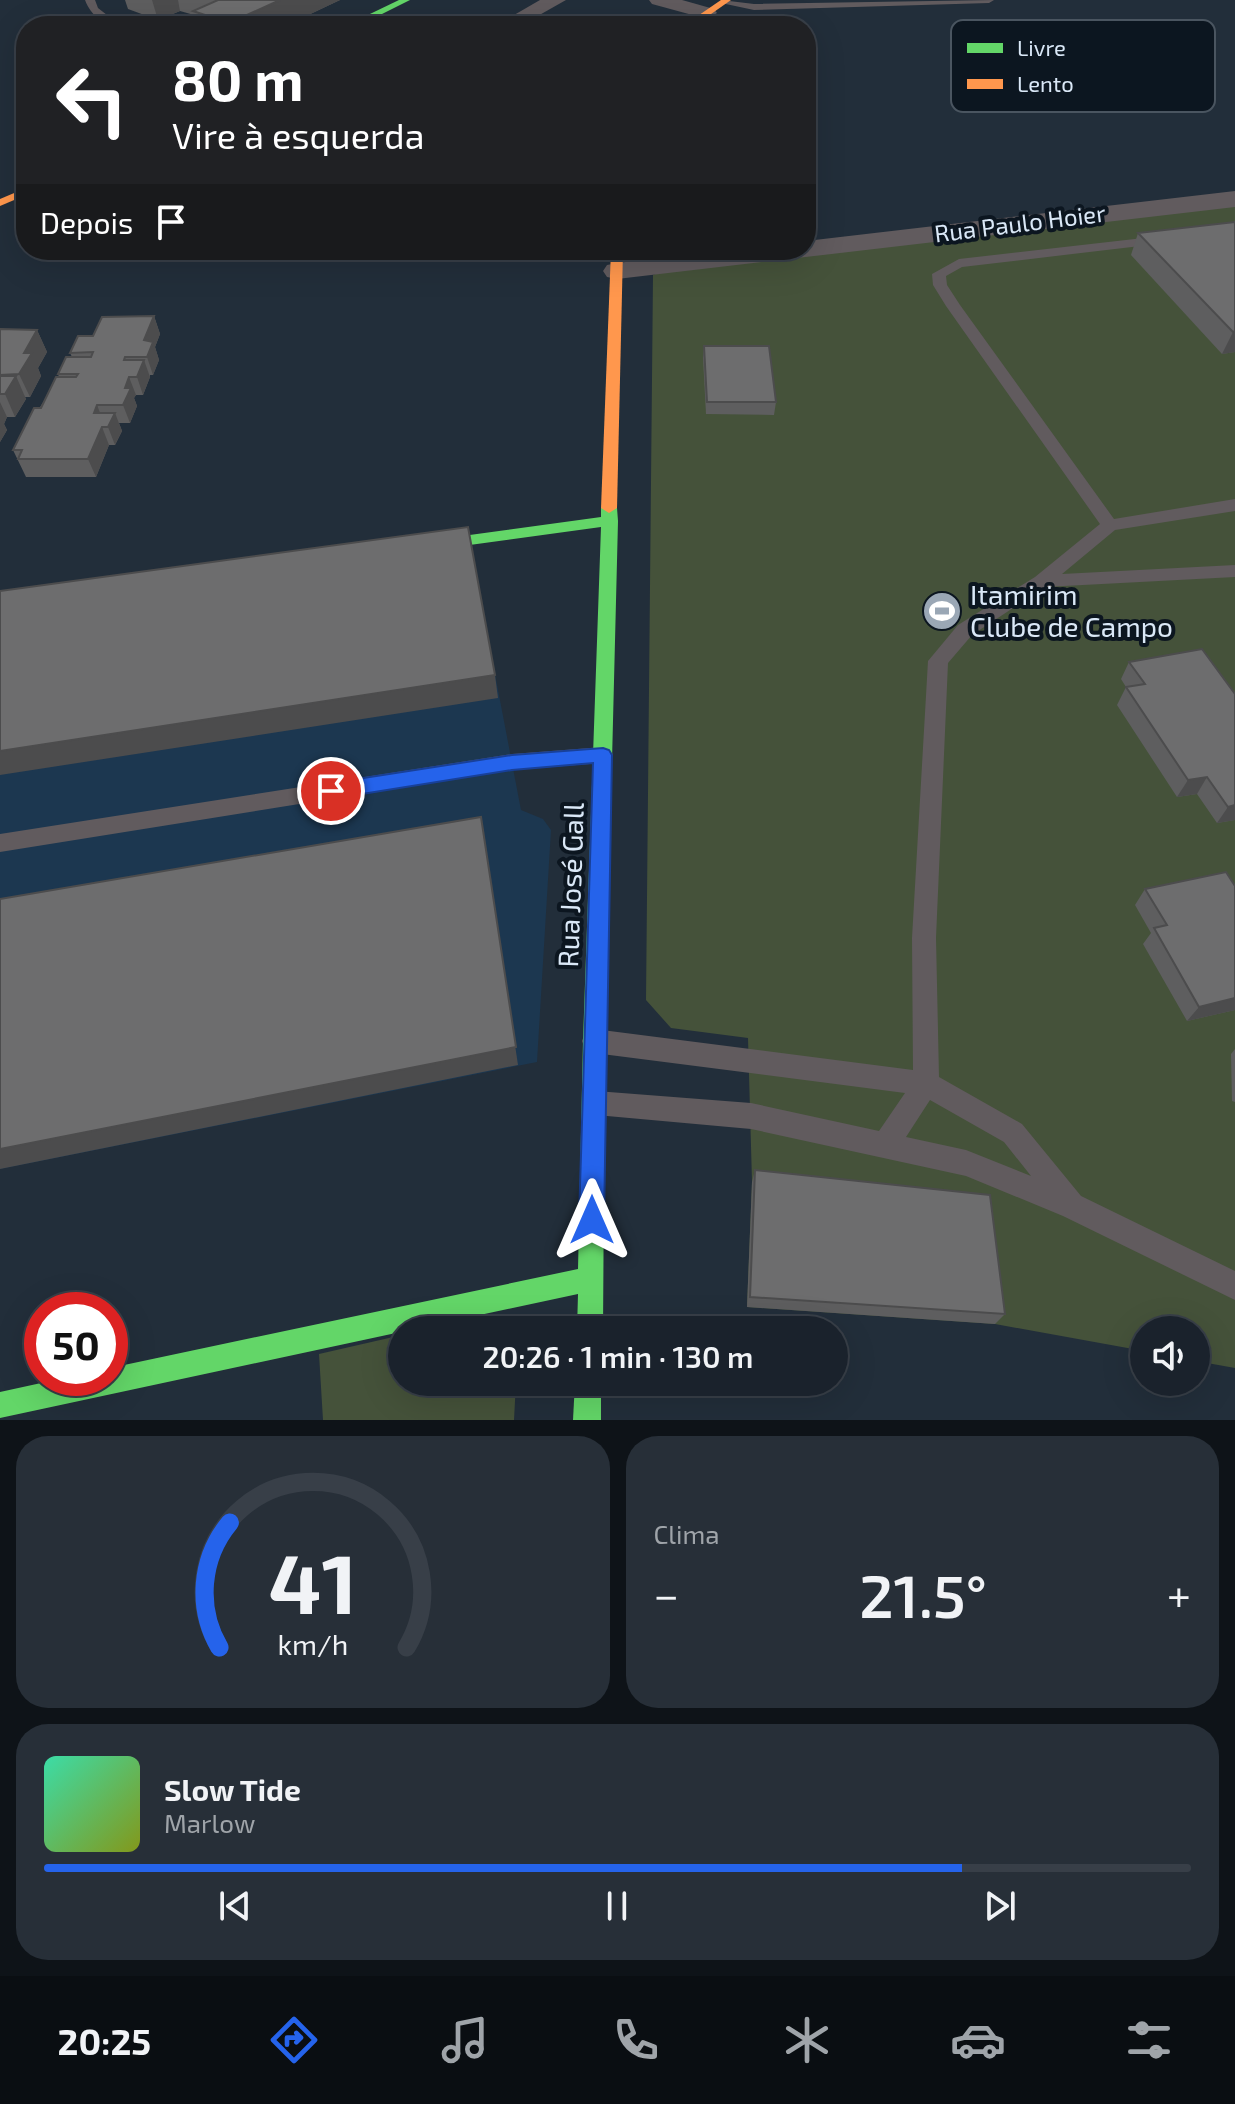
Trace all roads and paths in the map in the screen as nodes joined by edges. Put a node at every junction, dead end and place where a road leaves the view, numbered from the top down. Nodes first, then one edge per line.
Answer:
1 (90, 0) edge
2 (556, 0) edge
3 (659, 0) edge
4 (989, 0) edge
5 (726, 1) edge
6 (412, 3) edge
7 (707, 13) junction
8 (102, 16) edge
9 (377, 16) edge
10 (392, 16) edge
11 (524, 16) edge
12 (703, 16) edge
13 (1235, 199) edge
14 (1174, 238) edge
15 (816, 248) edge
16 (617, 261) edge
17 (1235, 505) edge
18 (610, 521) junction
19 (1110, 525) junction
20 (391, 551) edge
21 (1235, 571) edge
22 (1041, 581) junction
23 (603, 755) junction
24 (0, 843) edge
25 (594, 1041) junction
26 (926, 1084) junction
27 (593, 1103) junction
28 (885, 1145) junction
29 (1072, 1206) junction
30 (591, 1279) junction
31 (1235, 1286) edge
32 (590, 1316) edge
33 (588, 1396) edge
34 (0, 1405) edge
35 (587, 1420) edge

1 - 8 lane
2 - 11 street
3 - 7 street
4 - 5 lane
5 - 7 main road
6 - 9 main road
6 - 10 main road
7 - 12 main road
13 - 15 street, Rua Paulo Hoier
14 - 19 lane
16 - 18 main road, Rua José Gall
17 - 19 lane
18 - 20 main road
18 - 23 main road, Rua José Gall
19 - 22 lane
21 - 22 lane
22 - 26 lane
23 - 24 lane
23 - 25 main road, Rua José Gall
25 - 26 lane
25 - 27 main road, Rua José Gall
26 - 28 lane
26 - 29 lane
27 - 28 lane
27 - 30 main road, Rua José Gall
28 - 29 lane
29 - 31 lane
30 - 32 main road, Rua José Gall
30 - 34 main road
33 - 35 main road

